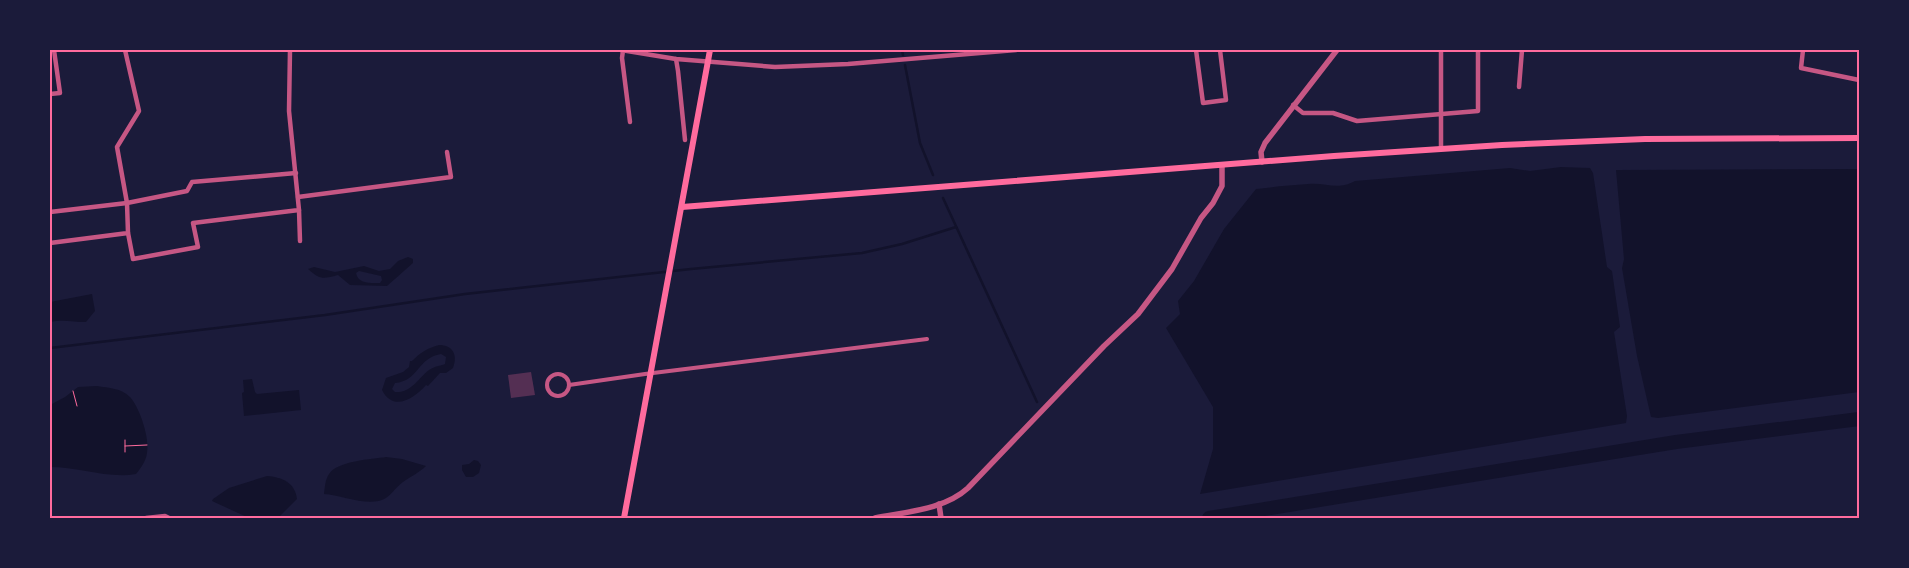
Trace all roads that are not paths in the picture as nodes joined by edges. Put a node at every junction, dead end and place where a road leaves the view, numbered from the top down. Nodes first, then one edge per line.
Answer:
1 (54, 50) edge
2 (125, 50) edge
3 (290, 50) edge
4 (622, 50) edge
5 (710, 50) edge
6 (1016, 50) edge
7 (1196, 50) edge
8 (1220, 50) edge
9 (1337, 50) edge
10 (1441, 50) edge
11 (1478, 50) edge
12 (1522, 50) edge
13 (1803, 50) edge
14 (676, 59) junction
15 (708, 62) junction
16 (1859, 80) edge
17 (1519, 87) dead end
18 (50, 94) edge
19 (1293, 105) junction
20 (1441, 115) junction
21 (630, 122) dead end
22 (1859, 138) edge
23 (685, 140) dead end
24 (1440, 149) junction
25 (447, 152) dead end
26 (1262, 162) junction
27 (1222, 165) junction
28 (296, 173) junction
29 (298, 197) junction
30 (127, 203) junction
31 (682, 207) junction
32 (299, 210) junction
33 (50, 212) edge
34 (128, 233) junction
35 (300, 241) dead end
36 (50, 243) edge
37 (927, 340) dead end
38 (650, 374) junction
39 (569, 385) junction
40 (939, 504) junction
41 (146, 518) edge
42 (169, 518) edge
43 (624, 518) edge
44 (875, 518) edge
45 (941, 518) edge

1 - 18 street
2 - 30 street
3 - 28 street
4 - 14 street
4 - 21 street
5 - 15 main road
6 - 15 street
7 - 8 street
9 - 19 street
10 - 20 street
11 - 20 street
12 - 17 street
13 - 16 street
14 - 15 street
14 - 23 street
15 - 31 main road
19 - 20 street
19 - 26 street
20 - 24 street
22 - 24 main road
24 - 26 main road
25 - 29 street
26 - 27 main road
27 - 31 main road
27 - 40 street
28 - 29 street
28 - 30 street
29 - 32 street
30 - 33 street
30 - 34 street
31 - 38 main road
32 - 34 street
32 - 35 street
34 - 36 street
37 - 38 street
38 - 39 street
38 - 43 main road
39 - 39 street
40 - 44 street
40 - 45 street
41 - 42 street

